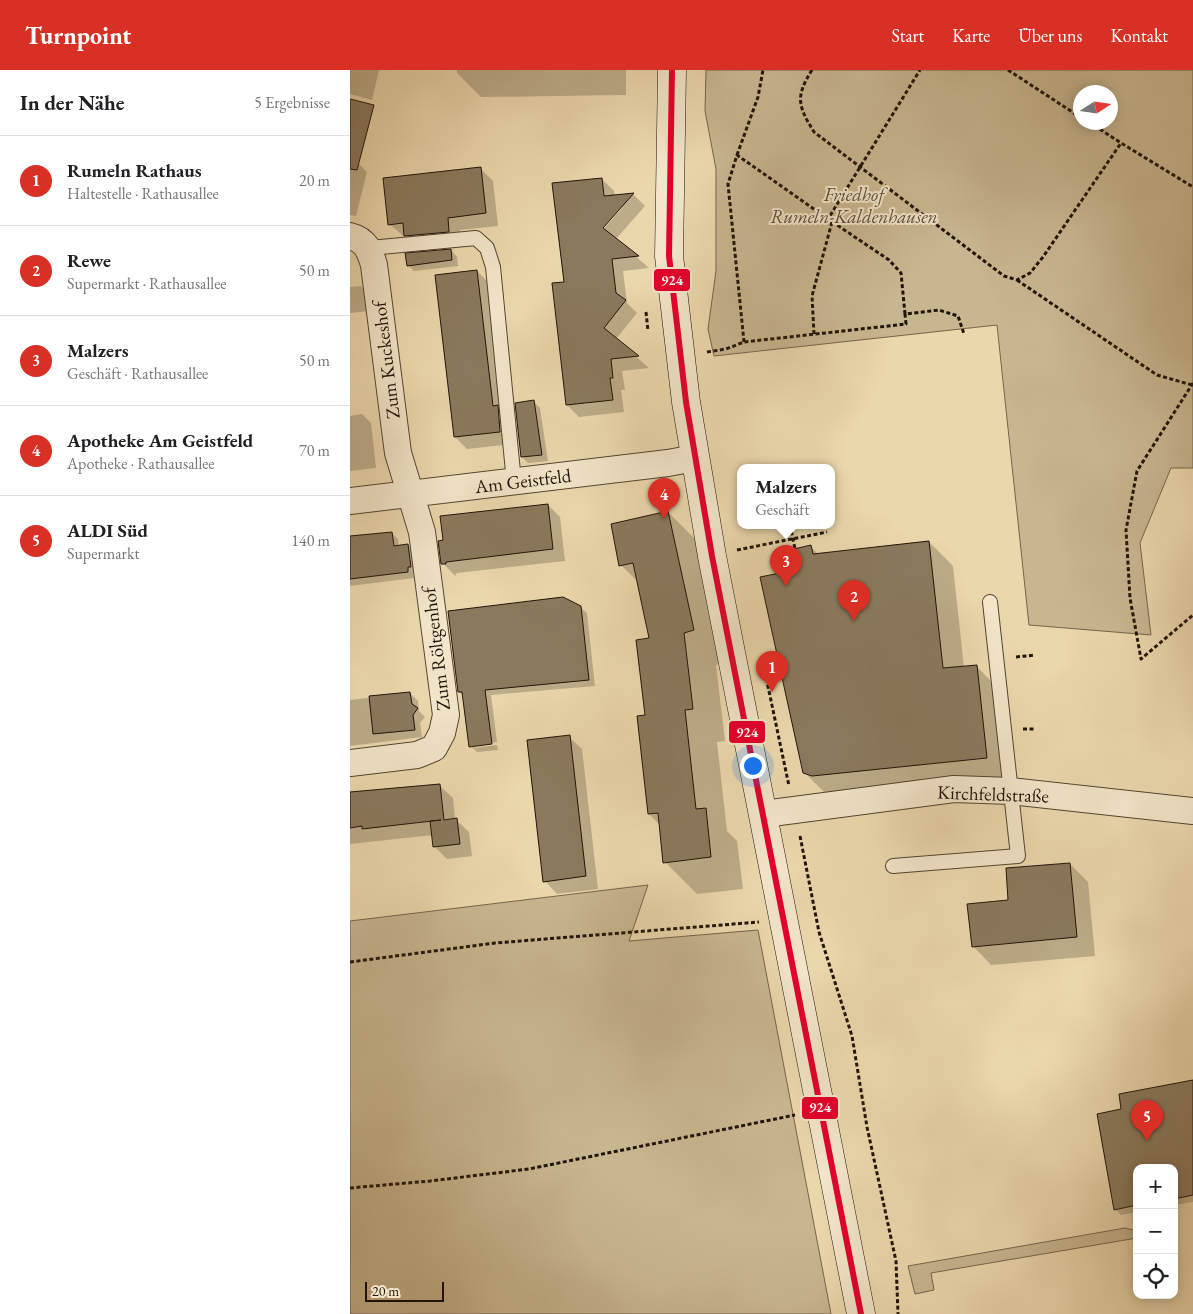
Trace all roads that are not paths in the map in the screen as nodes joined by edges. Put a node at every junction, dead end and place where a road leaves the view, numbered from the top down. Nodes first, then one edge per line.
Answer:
1 (672, 70) edge
2 (360, 242) edge
3 (695, 458) junction
4 (514, 482) junction
5 (410, 494) junction
6 (350, 501) edge
7 (990, 602) dead end
8 (350, 763) edge
9 (1011, 791) junction
10 (1193, 811) edge
11 (764, 814) junction
12 (893, 866) dead end
13 (861, 1314) edge

1 - 3 main road
2 - 4 lane
2 - 5 street, Zum Kuckeshof
3 - 4 street, Am Geistfeld
3 - 11 main road
4 - 5 street, Am Geistfeld
5 - 6 street, Am Geistfeld
5 - 8 street, Zum Röltgenhof
7 - 9 lane
9 - 10 street, Kirchfeldstraße
9 - 11 street, Kirchfeldstraße
9 - 12 lane
11 - 13 main road

